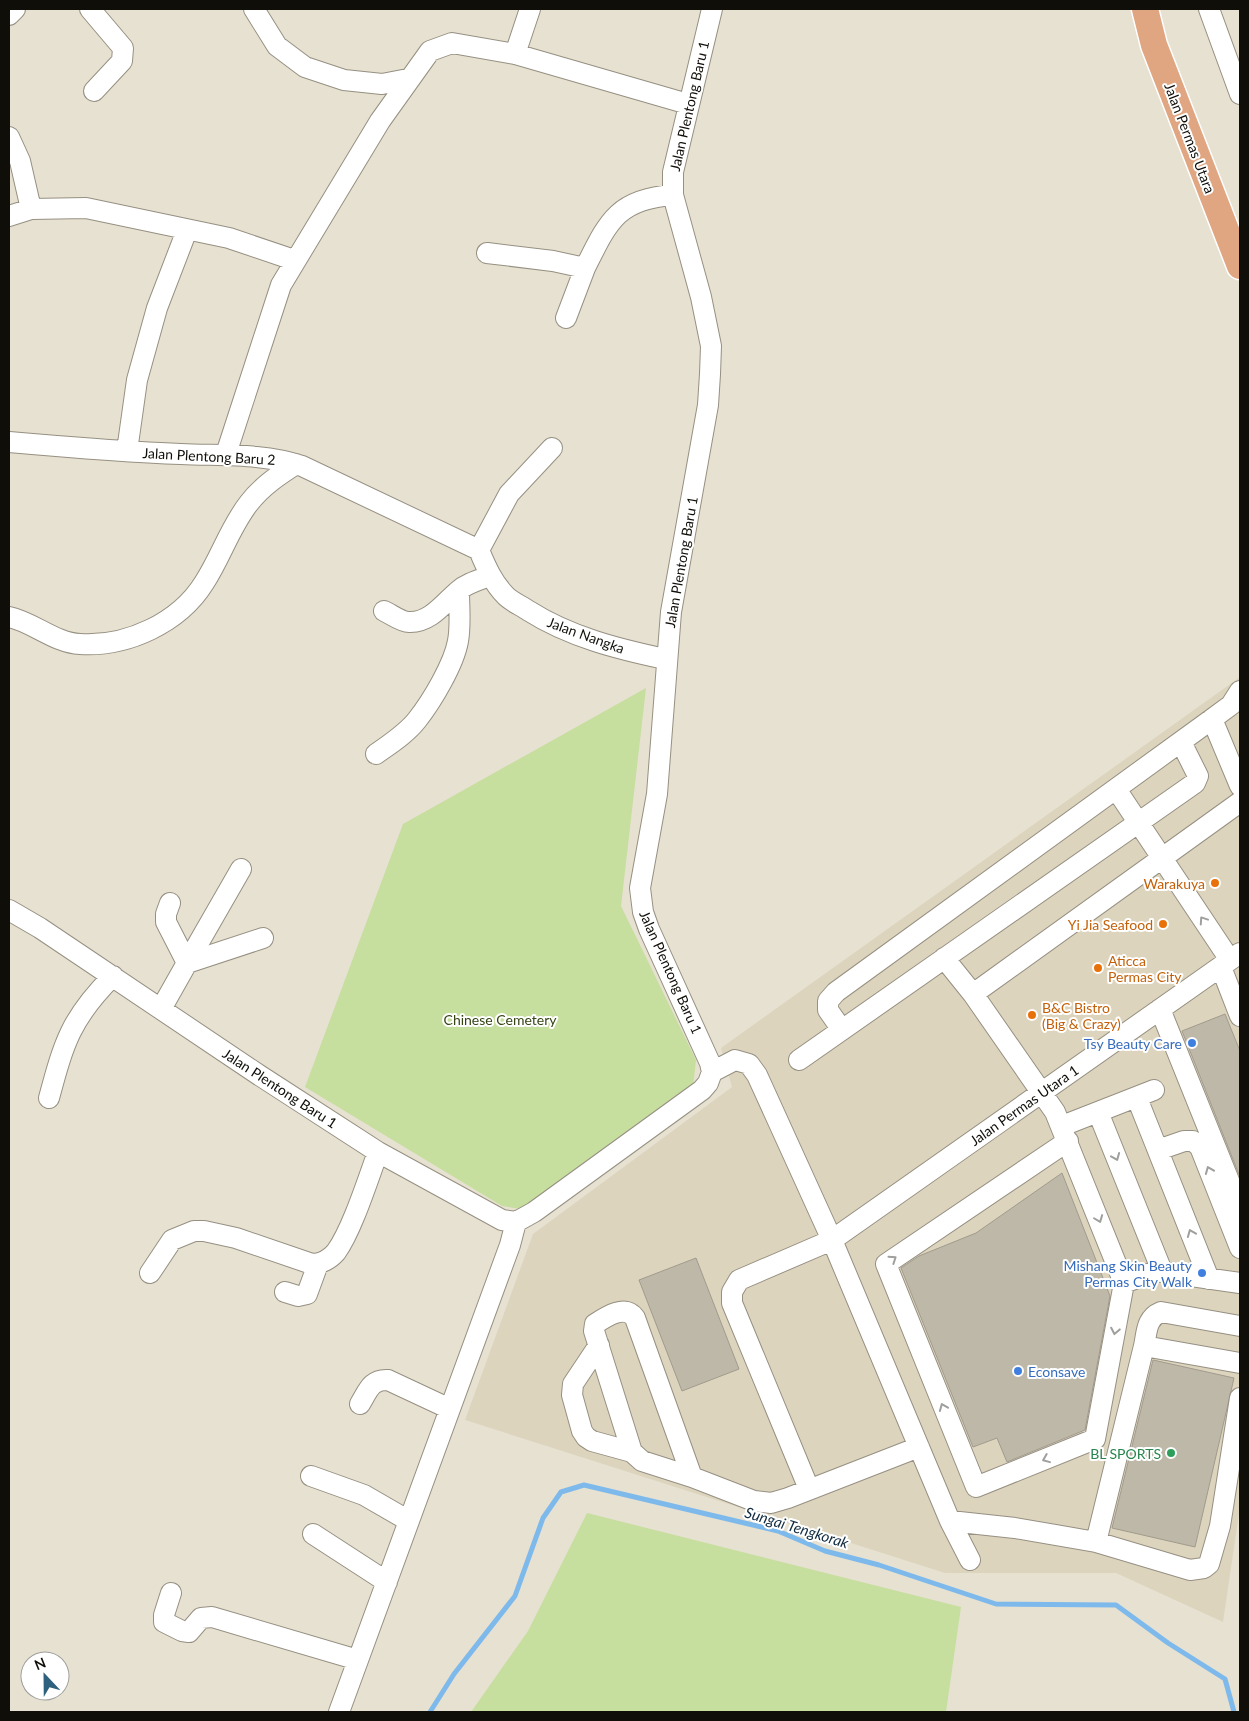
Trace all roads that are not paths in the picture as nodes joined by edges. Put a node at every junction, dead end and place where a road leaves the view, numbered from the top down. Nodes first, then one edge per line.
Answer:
1 (15, 9) edge
2 (90, 9) edge
3 (254, 9) edge
4 (530, 9) edge
5 (712, 9) edge
6 (1145, 9) edge
7 (1209, 9) edge
8 (9, 15) edge
9 (515, 54) junction
10 (408, 79) junction
11 (94, 91) dead end
12 (1240, 94) edge
13 (688, 104) junction
14 (9, 137) edge
15 (673, 195) junction
16 (29, 197) junction
17 (9, 216) edge
18 (187, 230) junction
19 (487, 253) dead end
20 (294, 260) junction
21 (1240, 266) edge
22 (585, 268) junction
23 (566, 318) dead end
24 (9, 442) edge
25 (552, 448) dead end
26 (127, 451) junction
27 (226, 454) junction
28 (296, 464) junction
29 (479, 550) junction
30 (490, 576) junction
31 (459, 591) junction
32 (384, 611) dead end
33 (9, 617) edge
34 (666, 659) junction
35 (1238, 696) edge
36 (1212, 719) junction
37 (1181, 742) junction
38 (376, 754) dead end
39 (1240, 786) edge
40 (1116, 789) junction
41 (1240, 802) edge
42 (1138, 822) junction
43 (1162, 858) junction
44 (241, 869) dead end
45 (170, 904) dead end
46 (9, 910) edge
47 (263, 938) dead end
48 (944, 958) junction
49 (1230, 960) edge
50 (187, 963) junction
51 (113, 976) junction
52 (972, 994) junction
53 (160, 1008) junction
54 (1160, 1009) junction
55 (1240, 1016) edge
56 (842, 1030) junction
57 (799, 1060) dead end
58 (712, 1072) junction
59 (1042, 1092) junction
60 (48, 1098) dead end
61 (1098, 1112) junction
62 (1065, 1133) junction
63 (1158, 1150) junction
64 (378, 1152) junction
65 (1240, 1208) edge
66 (516, 1222) junction
67 (832, 1240) junction
68 (1240, 1248) edge
69 (318, 1264) junction
70 (1162, 1271) junction
71 (150, 1273) dead end
72 (1209, 1279) junction
73 (1124, 1283) junction
74 (1240, 1283) edge
75 (284, 1292) dead end
76 (1240, 1326) edge
77 (598, 1344) junction
78 (1144, 1346) junction
79 (1240, 1363) edge
80 (1240, 1398) edge
81 (360, 1404) dead end
82 (450, 1409) junction
83 (919, 1447) junction
84 (632, 1452) junction
85 (311, 1476) dead end
86 (692, 1477) junction
87 (809, 1489) junction
88 (409, 1521) junction
89 (950, 1521) junction
90 (314, 1534) dead end
91 (1096, 1542) junction
92 (970, 1560) dead end
93 (387, 1582) junction
94 (171, 1593) dead end
95 (358, 1660) junction
96 (339, 1712) edge

1 - 8 street
2 - 11 street
3 - 10 street
4 - 9 street
5 - 13 street, Jalan Plentong Baru 1
6 - 21 main road, Jalan Permas Utara
7 - 12 street
9 - 10 street
9 - 13 street
10 - 20 street
13 - 15 street, Jalan Plentong Baru 1
14 - 16 street
15 - 22 street
15 - 34 street, Jalan Plentong Baru 1
16 - 17 street
16 - 18 street
18 - 20 street
18 - 26 street
19 - 22 street
20 - 27 street
22 - 23 street
24 - 26 street, Jalan Plentong Baru 2
25 - 29 street
26 - 27 street, Jalan Plentong Baru 2
27 - 28 street, Jalan Plentong Baru 2
28 - 29 street, Jalan Plentong Baru 2
28 - 33 street
29 - 30 street, Jalan Nangka
30 - 31 street
30 - 34 street, Jalan Nangka
31 - 32 street
31 - 38 street
34 - 58 street, Jalan Plentong Baru 1
35 - 36 street
36 - 37 street
36 - 39 street
37 - 40 street
37 - 42 street
40 - 42 street
40 - 56 street
41 - 43 street
42 - 43 street
42 - 48 street
49 -> 43 street
43 - 52 street
44 - 50 street
45 - 50 street
46 - 51 street, Jalan Plentong Baru 1
47 - 50 street
48 - 52 street
48 - 56 street
49 - 54 street, Jalan Permas Utara 1
49 - 55 street
50 - 53 street
51 - 53 street, Jalan Plentong Baru 1
51 - 60 street
52 - 59 street
53 - 64 street, Jalan Plentong Baru 1
54 - 59 street, Jalan Permas Utara 1
54 - 65 street
56 - 57 street
58 - 66 street
58 - 67 street
59 - 62 street
59 - 67 street, Jalan Permas Utara 1
61 - 62 street
61 - 63 street
61 -> 70 street
62 -> 73 street
73 -> 62 street
68 -> 63 street
72 -> 63 street
64 - 66 street, Jalan Plentong Baru 1
64 - 69 street
66 - 82 street
67 - 83 street
67 - 87 street, Jalan Permas Utara 1
69 - 71 street
69 - 75 street
70 - 72 street
70 - 73 street
72 - 74 street
76 - 78 street
77 - 84 street
77 - 84 street
77 - 86 street
78 - 79 street
78 - 91 street
80 - 91 street
81 - 82 street
82 - 88 street
83 - 87 street
83 - 89 street
84 - 86 street
85 - 88 street
86 - 87 street
88 - 93 street
89 - 91 street
89 - 92 street
90 - 93 street
93 - 95 street
94 - 95 street
95 - 96 street

